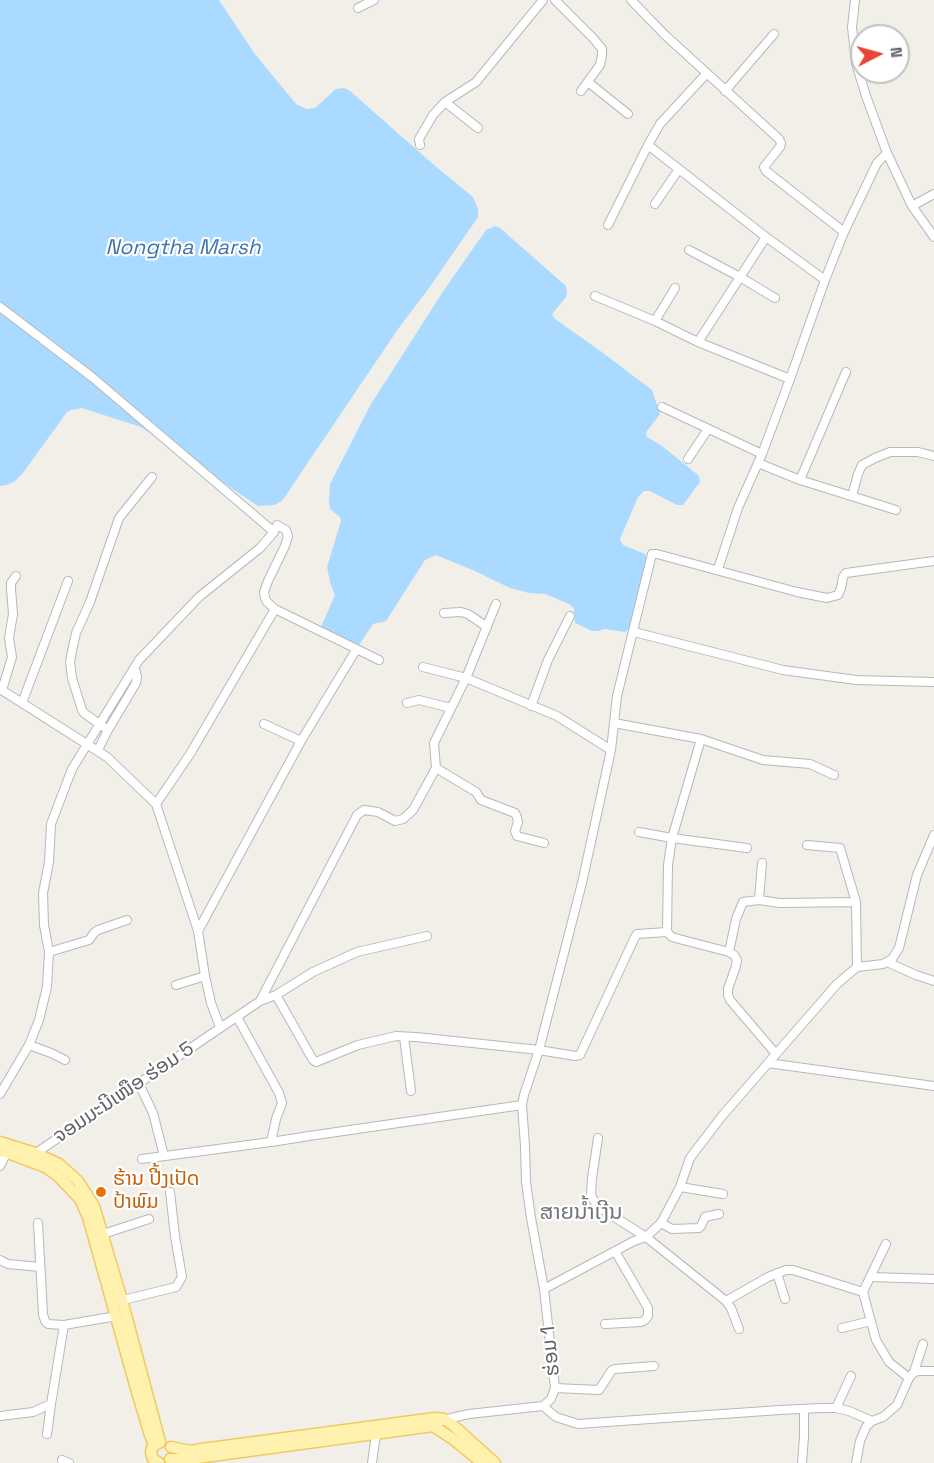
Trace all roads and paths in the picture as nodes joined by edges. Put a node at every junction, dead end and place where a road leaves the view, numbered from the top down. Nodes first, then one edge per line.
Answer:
1 (374, 0) edge
2 (543, 0) edge
3 (555, 0) edge
4 (631, 0) edge
5 (855, 0) edge
6 (358, 8) dead end
7 (774, 34) dead end
8 (706, 73) junction
9 (588, 82) junction
10 (725, 90) junction
11 (581, 91) dead end
12 (445, 102) junction
13 (628, 114) dead end
14 (478, 128) dead end
15 (420, 145) dead end
16 (648, 145) junction
17 (887, 153) junction
18 (679, 169) junction
19 (934, 194) edge
20 (655, 204) dead end
21 (912, 206) junction
22 (608, 225) dead end
23 (844, 232) junction
24 (766, 237) junction
25 (934, 237) edge
26 (689, 250) dead end
27 (740, 277) junction
28 (825, 280) junction
29 (675, 288) dead end
30 (595, 296) dead end
31 (775, 298) dead end
32 (0, 307) edge
33 (655, 321) junction
34 (698, 342) junction
35 (846, 372) dead end
36 (790, 379) junction
37 (662, 407) dead end
38 (708, 429) junction
39 (934, 456) edge
40 (760, 458) junction
41 (688, 459) dead end
42 (152, 477) dead end
43 (800, 480) junction
44 (852, 496) junction
45 (896, 510) dead end
46 (274, 532) junction
47 (934, 561) edge
48 (718, 569) junction
49 (16, 576) dead end
50 (68, 581) dead end
51 (495, 604) dead end
52 (275, 609) junction
53 (444, 613) dead end
54 (570, 616) dead end
55 (487, 627) junction
56 (634, 632) junction
57 (356, 650) junction
58 (379, 660) dead end
59 (423, 667) dead end
60 (135, 669) junction
61 (466, 678) junction
62 (934, 682) edge
63 (1, 689) edge
64 (22, 703) junction
65 (407, 703) dead end
66 (531, 706) junction
67 (451, 708) junction
68 (614, 723) junction
69 (264, 724) dead end
70 (99, 725) junction
71 (108, 730) junction
72 (702, 739) junction
73 (301, 741) junction
74 (88, 743) junction
75 (98, 750) junction
76 (611, 750) junction
77 (436, 768) junction
78 (834, 776) dead end
79 (156, 804) junction
80 (639, 832) dead end
81 (934, 835) edge
82 (672, 838) junction
83 (544, 843) dead end
84 (807, 845) dead end
85 (747, 848) dead end
86 (762, 863) dead end
87 (759, 900) junction
88 (856, 902) junction
89 (127, 920) dead end
90 (198, 931) junction
91 (667, 932) junction
92 (427, 936) dead end
93 (49, 952) junction
94 (729, 952) junction
95 (887, 962) junction
96 (857, 967) junction
97 (205, 975) junction
98 (934, 981) edge
99 (176, 985) dead end
100 (276, 995) junction
101 (260, 1001) junction
102 (237, 1017) junction
103 (220, 1027) junction
104 (404, 1037) junction
105 (29, 1045) junction
106 (539, 1050) junction
107 (776, 1054) junction
108 (65, 1060) dead end
109 (768, 1063) junction
110 (139, 1084) junction
111 (934, 1086) edge
112 (411, 1091) dead end
113 (0, 1094) edge
114 (522, 1106) junction
115 (598, 1138) dead end
116 (271, 1142) junction
117 (2, 1148) edge
118 (31, 1156) junction
119 (164, 1156) junction
120 (142, 1159) dead end
121 (0, 1166) edge
122 (680, 1187) junction
123 (170, 1192) dead end
124 (723, 1194) dead end
125 (718, 1214) dead end
126 (149, 1219) dead end
127 (38, 1223) dead end
128 (661, 1223) junction
129 (103, 1234) junction
130 (646, 1237) junction
131 (886, 1244) dead end
132 (615, 1251) junction
133 (0, 1260) edge
134 (40, 1267) junction
135 (777, 1273) junction
136 (871, 1277) junction
137 (934, 1279) edge
138 (544, 1288) junction
139 (863, 1292) junction
140 (784, 1299) dead end
141 (117, 1301) junction
142 (726, 1301) junction
143 (117, 1316) junction
144 (871, 1321) junction
145 (605, 1324) dead end
146 (64, 1325) junction
147 (842, 1328) dead end
148 (739, 1329) dead end
149 (923, 1344) dead end
150 (654, 1366) dead end
151 (934, 1371) edge
152 (911, 1375) junction
153 (851, 1376) dead end
154 (555, 1388) junction
155 (51, 1404) junction
156 (543, 1406) junction
157 (836, 1408) junction
158 (804, 1409) junction
159 (0, 1416) edge
160 (872, 1421) junction
161 (447, 1426) junction
162 (375, 1430) junction
163 (47, 1434) dead end
164 (157, 1443) junction
165 (171, 1447) junction
166 (160, 1461) edge
167 (372, 1463) edge
168 (482, 1463) edge
169 (495, 1463) edge
170 (802, 1463) edge
171 (856, 1463) edge

1 - 6 street
2 - 12 street
3 - 9 street
4 - 8 street
5 - 17 street
7 - 10 street
8 - 10 street
8 - 16 street
9 - 11 street
9 - 13 street
10 - 23 street
12 - 14 street
12 - 15 street
16 - 18 street
16 - 22 street
17 - 21 street
17 - 23 street
18 - 20 street
18 - 24 street
19 - 21 street
21 - 25 street
23 - 28 street
24 - 27 street
24 - 28 street
26 - 27 street
27 - 31 street
27 - 34 street
28 - 36 street
29 - 33 street
30 - 33 street
32 - 46 street
33 - 34 street
34 - 36 street
35 - 43 street
36 - 40 street
37 - 38 street
38 - 40 street
38 - 41 street
39 - 44 street
40 - 43 street
40 - 48 street
42 - 70 street
43 - 44 street
44 - 45 street
46 - 52 street
46 - 60 street
47 - 48 street
48 - 56 street, ຮ່ອມ 1
49 - 63 street
50 - 64 street
51 - 55 street
52 - 57 street
52 - 79 street
53 - 55 street
54 - 66 street
55 - 61 street
56 - 62 street
56 - 68 street, ຮ່ອມ 1
57 - 58 street
57 - 73 street
59 - 61 street
60 - 70 street
60 - 71 street
61 - 66 street
61 - 67 street
63 - 64 street
64 - 74 street
65 - 67 street
66 - 76 street
67 - 77 street
68 - 72 street
68 - 76 street, ຮ່ອມ 1
69 - 73 street
70 - 71 street
70 - 74 street
71 - 75 street
72 - 78 street
72 - 82 street
73 - 90 street
74 - 75 street
74 - 93 street
75 - 79 street
76 - 106 street, ຮ່ອມ 1
77 - 83 street
77 - 101 street
79 - 90 street
80 - 82 street
81 - 95 street
82 - 85 street
82 - 91 street
84 - 88 street
86 - 87 street
87 - 88 street
87 - 94 street
88 - 96 street
89 - 93 street
90 - 97 street
91 - 94 street
91 - 106 street
92 - 100 street
93 - 105 street
94 - 107 street
95 - 96 street
95 - 98 street
96 - 107 street
97 - 99 street
97 - 103 street
100 - 101 street
100 - 104 street
101 - 102 street, ຈອມມະນີເໜືອ ຮ່ອມ 5
102 - 103 street, ຈອມມະນີເໜືອ ຮ່ອມ 5
102 - 116 street
103 - 110 street, ຈອມມະນີເໜືອ ຮ່ອມ 5
104 - 106 street
104 - 112 street
105 - 108 street
105 - 113 street
106 - 114 street, ຮ່ອມ 1
107 - 109 street
109 - 111 street
109 - 122 street
110 - 118 street, ຈອມມະນີເໜືອ ຮ່ອມ 5
110 - 119 street
114 - 116 street
114 - 138 street, ຮ່ອມ 1
115 - 130 street
116 - 119 street
117 - 118 main road
117 - 121 street
118 - 129 main road
118 - 141 main road
119 - 120 street
122 - 124 street
122 - 128 street
123 - 141 street
125 - 128 street
126 - 129 street
127 - 134 street
128 - 130 street
129 - 141 main road
130 - 132 street
130 - 142 street
131 - 136 street
132 - 138 street
132 - 145 street
133 - 134 street
134 - 146 street
135 - 139 street
135 - 140 street
135 - 142 street
136 - 137 street
136 - 139 street
138 - 154 street, ຮ່ອມ 1
139 - 144 street
141 - 143 main road
141 - 164 main road
142 - 148 street
143 - 146 street
143 - 164 main road
144 - 147 street
144 - 152 street
146 - 155 street
149 - 152 street
150 - 154 street
151 - 152 street
152 - 160 street
153 - 157 street
154 - 156 street, ຮ່ອມ 1
155 - 159 street
155 - 163 street
156 - 158 street
156 - 161 street, ຮ່ອມ 1
157 - 158 street
157 - 160 street
158 - 170 street
160 - 171 street
161 - 162 main road
161 - 162 main road
161 - 168 main road
161 - 169 main road
162 - 165 main road
162 - 166 main road
162 - 167 street
164 - 165 main road
164 - 166 main road
165 - 166 main road

